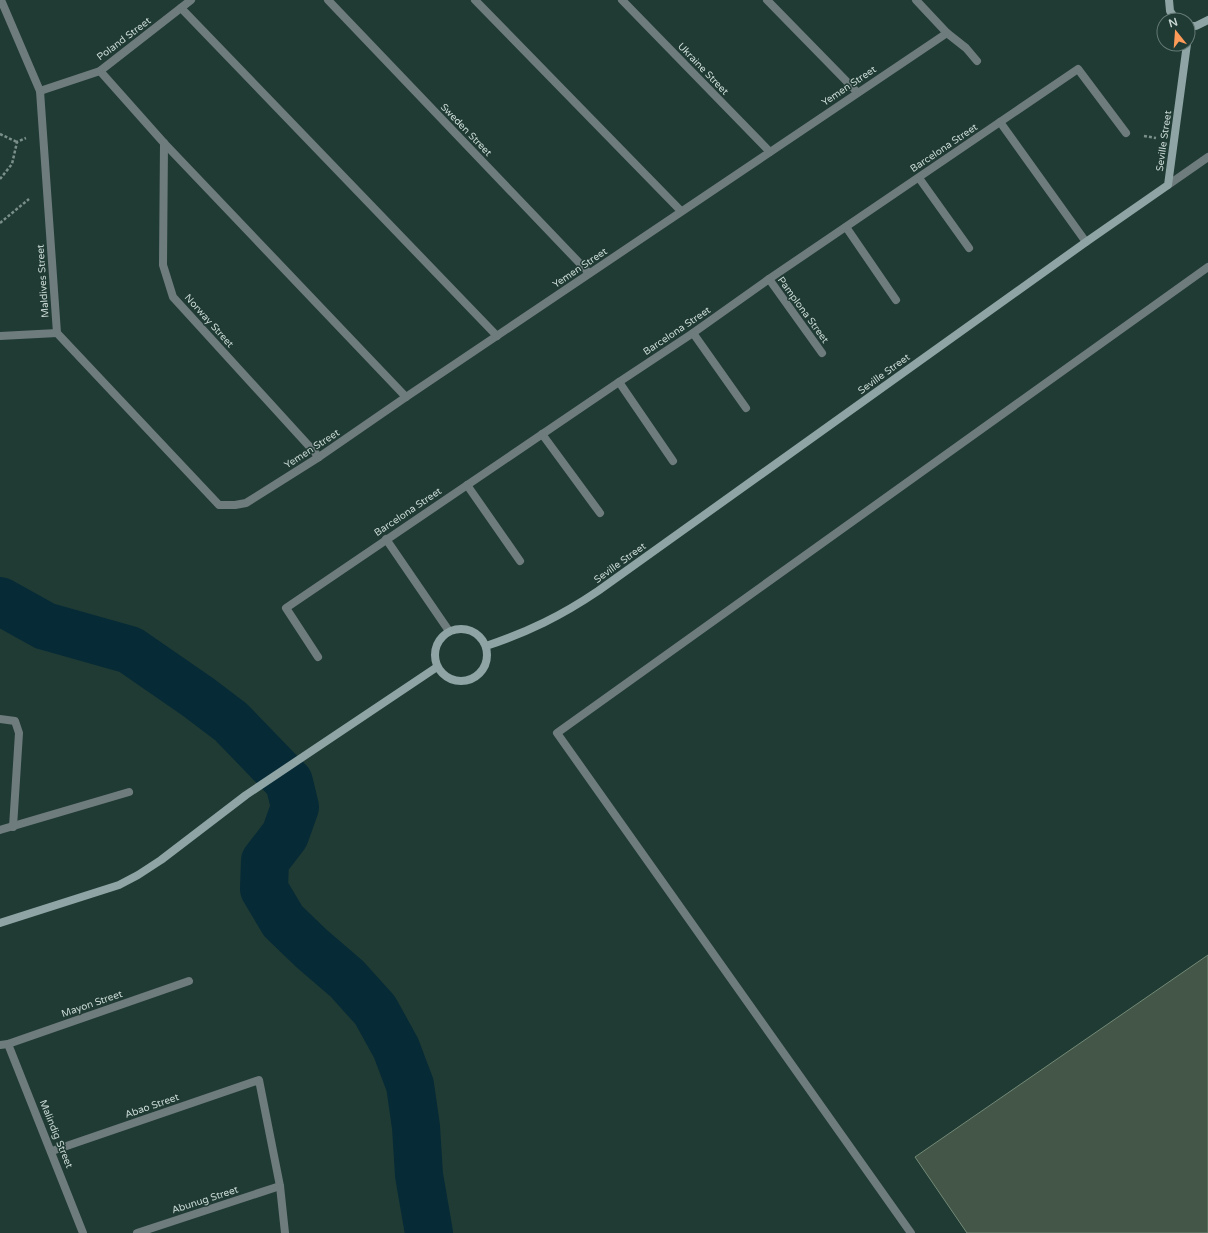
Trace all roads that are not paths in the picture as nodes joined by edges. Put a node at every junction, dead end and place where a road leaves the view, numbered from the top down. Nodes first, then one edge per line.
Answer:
1 (1, 0) edge
2 (191, 0) edge
3 (328, 0) edge
4 (475, 0) edge
5 (622, 0) edge
6 (767, 0) edge
7 (916, 0) edge
8 (1169, 0) edge
9 (181, 8) junction
10 (1171, 12) edge
11 (1208, 20) edge
12 (1196, 26) edge
13 (948, 33) junction
14 (1186, 52) edge
15 (977, 61) dead end
16 (100, 71) junction
17 (40, 91) junction
18 (857, 92) junction
19 (1000, 122) junction
20 (1126, 133) road end
21 (164, 143) junction
22 (770, 152) junction
23 (1208, 158) edge
24 (919, 178) junction
25 (1168, 185) junction
26 (680, 212) junction
27 (846, 227) junction
28 (1086, 242) junction
29 (969, 248) dead end
30 (1208, 267) edge
31 (589, 273) junction
32 (769, 280) junction
33 (896, 300) dead end
34 (57, 333) junction
35 (693, 333) junction
36 (0, 336) edge
37 (497, 336) junction
38 (822, 353) dead end
39 (618, 382) junction
40 (406, 397) junction
41 (746, 408) dead end
42 (542, 434) junction
43 (319, 457) junction
44 (673, 461) dead end
45 (467, 485) junction
46 (600, 513) dead end
47 (386, 539) junction
48 (520, 561) dead end
49 (449, 632) junction
50 (486, 646) junction
51 (318, 657) dead end
52 (437, 667) junction
53 (0, 718) edge
54 (129, 792) dead end
55 (13, 827) junction
56 (0, 830) edge
57 (0, 923) edge
58 (189, 981) dead end
59 (4, 1044) edge
60 (52, 1151) junction
61 (280, 1186) junction
62 (84, 1233) edge
63 (137, 1233) edge
64 (285, 1233) edge
65 (912, 1233) edge

1 - 17 street, Maldives Street
2 - 9 street, Poland Street
3 - 31 street, Sweden Street
4 - 26 street
5 - 22 street, Ukraine Street
6 - 18 street
7 - 13 street
8 - 10 street
9 - 16 street, Poland Street
9 - 37 street
11 - 12 street
13 - 15 street
13 - 18 street, Yemen Street
14 - 25 street, Seville Street
16 - 17 street, Poland Street
16 - 21 street
17 - 34 street, Maldives Street
18 - 22 street, Yemen Street
19 - 20 street, Barcelona Street
19 - 24 street, Barcelona Street
19 - 28 street
21 - 40 street
21 - 43 street, Norway Street
22 - 26 street, Yemen Street
23 - 25 street
24 - 27 street, Barcelona Street
24 - 29 street
25 - 28 street, Seville Street
26 - 31 street, Yemen Street
27 - 32 street, Barcelona Street
27 - 33 street
28 - 50 street, Seville Street
30 - 65 street
31 - 37 street, Yemen Street
32 - 35 street, Barcelona Street
32 - 38 street, Pamplona Street
34 - 36 street
34 - 43 street, Yemen Street
35 - 39 street, Barcelona Street
35 - 41 street
37 - 40 street, Yemen Street
39 - 42 street, Barcelona Street
39 - 44 street
40 - 43 street, Yemen Street
42 - 45 street, Barcelona Street
42 - 46 street
45 - 47 street, Barcelona Street
45 - 48 street
47 - 49 street
47 - 51 street, Barcelona Street
49 - 50 street
49 - 52 street
50 - 52 street
52 - 57 street
53 - 55 street
54 - 55 street
55 - 56 street
58 - 59 street, Mayon Street
59 - 60 street, Malindig Street
60 - 61 street, Abao Street
60 - 62 street, Malindig Street
61 - 63 street, Abunug Street
61 - 64 street

